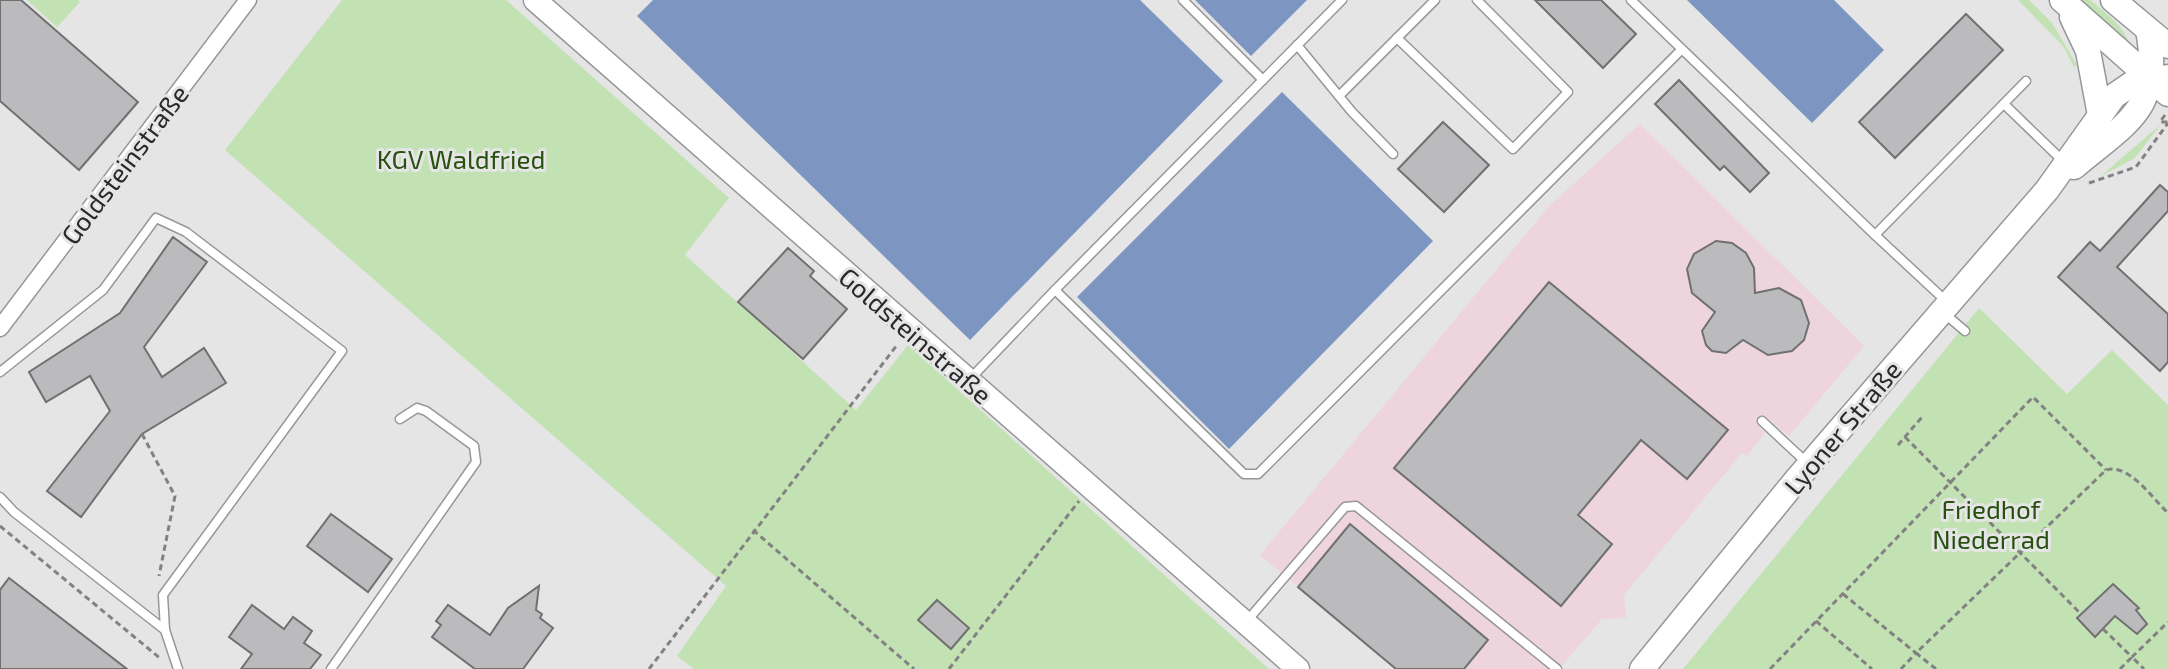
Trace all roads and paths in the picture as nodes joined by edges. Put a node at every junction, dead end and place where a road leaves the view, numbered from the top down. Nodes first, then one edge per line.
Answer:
1 (248, 0) edge
2 (535, 0) edge
3 (1183, 0) edge
4 (1342, 0) edge
5 (1435, 0) edge
6 (1477, 0) edge
7 (1631, 0) edge
8 (2113, 0) edge
9 (2064, 2) edge
10 (2148, 30) junction
11 (1397, 38) junction
12 (1297, 45) junction
13 (2168, 46) edge
14 (1681, 50) junction
15 (1263, 80) junction
16 (2026, 81) dead end
17 (2162, 83) edge
18 (1339, 96) junction
19 (2004, 104) junction
20 (2156, 104) edge
21 (2168, 111) edge
22 (2100, 115) junction
23 (2168, 123) edge
24 (1393, 154) dead end
25 (2065, 163) junction
26 (2095, 184) dead end
27 (2047, 190) junction
28 (1875, 235) junction
29 (1055, 290) junction
30 (1944, 307) junction
31 (0, 328) edge
32 (909, 330) junction
33 (1965, 331) dead end
34 (0, 372) edge
35 (968, 381) junction
36 (1922, 417) dead end
37 (400, 419) dead end
38 (1762, 421) dead end
39 (142, 434) dead end
40 (1905, 437) junction
41 (1898, 445) dead end
42 (1810, 465) junction
43 (2106, 470) junction
44 (1950, 482) junction
45 (1090, 487) junction
46 (0, 497) edge
47 (2168, 513) edge
48 (0, 526) edge
49 (753, 530) junction
50 (2022, 555) junction
51 (1843, 594) junction
52 (163, 595) junction
53 (2081, 614) dead end
54 (1816, 621) junction
55 (2168, 622) edge
56 (1246, 623) junction
57 (2103, 629) dead end
58 (165, 630) junction
59 (1916, 653) junction
60 (2132, 657) junction
61 (166, 663) dead end
62 (178, 669) edge
63 (331, 669) edge
64 (649, 669) edge
65 (914, 669) edge
66 (949, 669) edge
67 (1298, 669) edge
68 (1557, 669) edge
69 (1642, 669) edge
70 (1770, 669) edge
71 (1872, 669) edge
72 (1901, 669) edge
73 (1936, 669) edge
74 (2120, 669) edge
75 (2144, 669) edge

1 - 31 street, Goldsteinstraße
2 - 32 street, Goldsteinstraße
3 - 15 lane
4 - 12 lane
5 - 11 lane
6 - 11 lane
7 - 14 lane
8 - 10 main road
9 - 17 main road
9 - 22 main road
10 - 13 main road
10 - 17 main road
11 - 18 lane
12 - 15 lane
12 - 18 lane
14 - 28 lane
14 - 29 lane
15 - 29 lane
16 - 19 lane
17 - 20 main road, Lyoner Straße
17 - 22 main road, Lyoner Straße
18 - 24 lane
19 - 25 lane
19 - 28 lane
20 - 27 main road, Lyoner Straße
21 - 23 path
22 - 25 main road, Lyoner Straße
23 - 26 path
25 - 27 main road, Lyoner Straße
27 - 30 main road, Lyoner Straße
28 - 30 lane
29 - 35 lane
30 - 33 lane
30 - 42 main road, Lyoner Straße
32 - 35 street, Goldsteinstraße
32 - 49 path
34 - 52 lane
35 - 45 street, Goldsteinstraße
36 - 40 path
37 - 63 lane
38 - 42 lane
39 - 52 path
40 - 41 path
40 - 44 path
42 - 69 main road, Lyoner Straße
43 - 44 path
43 - 47 path
43 - 50 path
44 - 50 path
44 - 51 path
45 - 56 street, Goldsteinstraße
45 - 66 path
46 - 58 lane
48 - 61 path
49 - 64 path
49 - 65 path
50 - 53 path
50 - 59 path
51 - 54 path
51 - 59 path
52 - 58 lane
54 - 70 path
54 - 71 path
55 - 60 path
56 - 67 street, Goldsteinstraße
56 - 68 lane
57 - 60 path
58 - 62 lane
59 - 72 path
59 - 73 path
60 - 74 path
60 - 75 path

